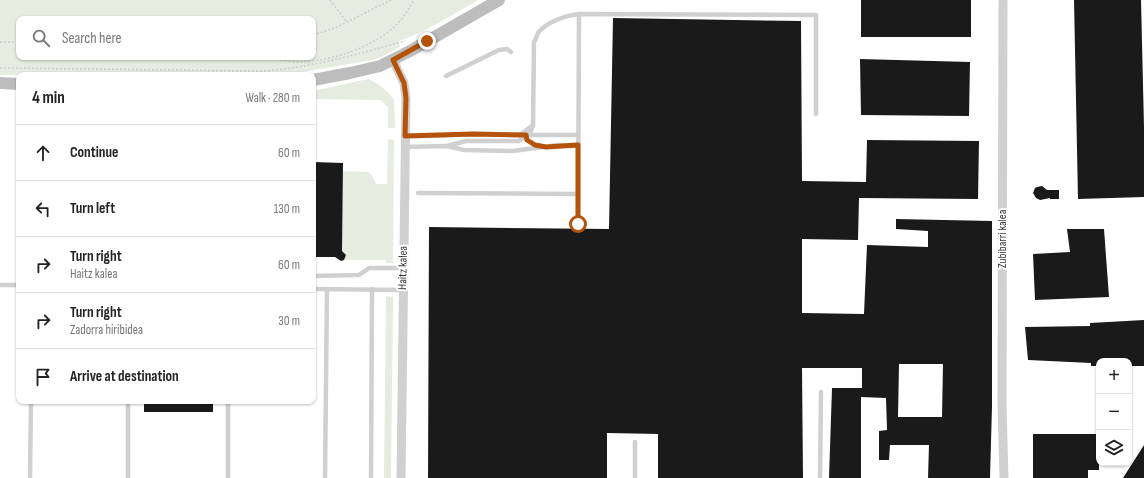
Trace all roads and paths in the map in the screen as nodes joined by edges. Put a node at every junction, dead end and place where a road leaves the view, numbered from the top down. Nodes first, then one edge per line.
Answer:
1 (330, 0) edge
2 (391, 0) edge
3 (414, 0) edge
4 (499, 0) edge
5 (1003, 0) edge
6 (579, 14) junction
7 (346, 22) junction
8 (316, 34) edge
9 (406, 41) dead end
10 (0, 42) edge
11 (16, 42) edge
12 (511, 52) dead end
13 (280, 60) edge
14 (393, 60) junction
15 (0, 68) edge
16 (446, 76) dead end
17 (316, 79) edge
18 (0, 83) edge
19 (16, 84) edge
20 (816, 114) dead end
21 (527, 133) junction
22 (578, 134) junction
23 (405, 136) junction
24 (578, 145) junction
25 (446, 146) junction
26 (405, 147) junction
27 (546, 147) junction
28 (418, 193) dead end
29 (578, 194) junction
30 (578, 224) dead end
31 (404, 268) junction
32 (316, 276) edge
33 (0, 285) edge
34 (16, 285) edge
35 (316, 289) edge
36 (327, 289) junction
37 (372, 289) junction
38 (403, 290) junction
39 (821, 392) dead end
40 (31, 404) edge
41 (128, 404) edge
42 (228, 404) edge
43 (635, 442) dead end
44 (30, 478) edge
45 (128, 478) edge
46 (228, 478) edge
47 (325, 478) edge
48 (371, 478) edge
49 (400, 478) edge
50 (635, 478) edge
51 (820, 478) edge
52 (1004, 478) edge

1 - 7 path
2 - 7 path
3 - 13 path
4 - 14 main road
5 - 52 street, Zubibarri kalea
6 - 20 lane
6 - 21 lane
6 - 22 lane
7 - 8 path
9 - 15 path
10 - 11 path
12 - 16 lane
14 - 17 main road
14 - 23 street, Haitz kalea
18 - 19 main road
21 - 22 lane
21 - 23 lane
21 - 25 lane
21 - 27 lane
22 - 24 lane
23 - 26 street, Haitz kalea
24 - 27 lane
24 - 29 lane
25 - 26 lane
25 - 27 lane
26 - 31 street, Haitz kalea
28 - 29 lane
29 - 30 lane
31 - 32 lane
31 - 38 street, Haitz kalea
33 - 34 lane
35 - 36 lane
36 - 37 lane
36 - 47 lane
37 - 38 lane
37 - 48 lane
38 - 49 street, Haitz kalea
39 - 51 lane
40 - 44 lane
41 - 45 lane
42 - 46 lane
43 - 50 lane

